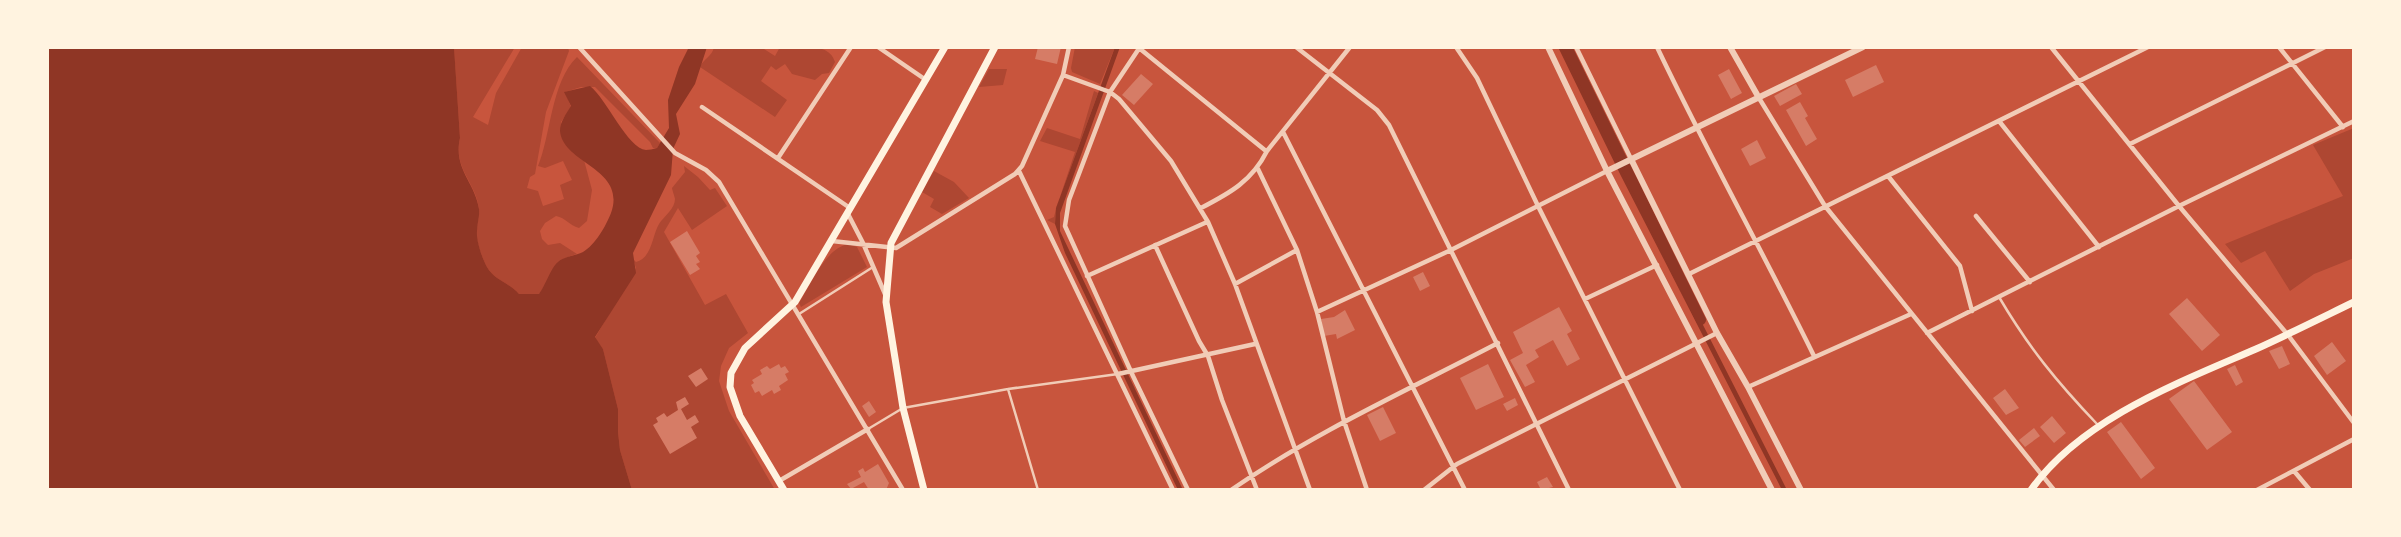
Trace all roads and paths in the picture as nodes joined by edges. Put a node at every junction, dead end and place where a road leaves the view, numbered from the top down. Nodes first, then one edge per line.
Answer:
1 (579, 47) edge
2 (851, 47) edge
3 (878, 47) edge
4 (945, 47) edge
5 (995, 47) edge
6 (1069, 47) edge
7 (1296, 47) edge
8 (1350, 47) edge
9 (1456, 47) edge
10 (1548, 47) edge
11 (1576, 47) edge
12 (1657, 47) edge
13 (1730, 47) edge
14 (1863, 47) edge
15 (2051, 47) edge
16 (2148, 47) edge
17 (2279, 47) edge
18 (2325, 47) edge
19 (1139, 48) edge
20 (2292, 64) junction
21 (1330, 73) junction
22 (1063, 75) junction
23 (926, 80) junction
24 (2079, 81) junction
25 (1110, 92) junction
26 (1759, 98) junction
27 (702, 107) dead end
28 (1999, 121) junction
29 (2354, 121) edge
30 (2343, 127) junction
31 (1696, 129) junction
32 (1283, 132) junction
33 (2130, 144) junction
34 (1266, 151) junction
35 (778, 158) junction
36 (1630, 160) junction
37 (1258, 169) junction
38 (1609, 170) junction
39 (1019, 171) junction
40 (1888, 176) junction
41 (1538, 206) junction
42 (1825, 206) junction
43 (2179, 206) junction
44 (1201, 208) junction
45 (849, 211) junction
46 (1976, 216) dead end
47 (1208, 222) junction
48 (832, 240) junction
49 (1757, 240) junction
50 (863, 243) junction
51 (1155, 245) junction
52 (2099, 247) junction
53 (890, 248) junction
54 (1297, 250) junction
55 (1451, 250) junction
56 (1657, 265) junction
57 (873, 267) junction
58 (1689, 274) junction
59 (1087, 276) junction
60 (2029, 282) junction
61 (1234, 284) junction
62 (1363, 290) junction
63 (885, 294) junction
64 (1999, 297) junction
65 (1585, 299) junction
66 (2354, 302) edge
67 (793, 305) junction
68 (1972, 311) junction
69 (1317, 312) junction
70 (798, 314) junction
71 (1911, 314) junction
72 (1927, 333) junction
73 (1715, 334) junction
74 (2288, 335) junction
75 (1701, 341) junction
76 (1499, 343) junction
77 (1255, 344) junction
78 (1208, 356) junction
79 (1814, 356) junction
80 (1124, 373) junction
81 (1626, 380) junction
82 (1414, 386) junction
83 (1748, 387) junction
84 (1008, 389) junction
85 (903, 408) junction
86 (1344, 421) junction
87 (2354, 423) edge
88 (1537, 424) junction
89 (2099, 426) junction
90 (868, 429) junction
91 (2354, 439) edge
92 (1294, 449) junction
93 (1454, 467) junction
94 (2294, 471) junction
95 (2042, 474) junction
96 (1252, 475) junction
97 (779, 481) junction
98 (783, 490) edge
99 (903, 490) edge
100 (924, 490) edge
101 (1038, 490) edge
102 (1173, 490) edge
103 (1188, 490) edge
104 (1231, 490) edge
105 (1257, 490) edge
106 (1310, 490) edge
107 (1367, 490) edge
108 (1424, 490) edge
109 (1465, 490) edge
110 (1569, 490) edge
111 (1680, 490) edge
112 (1772, 490) edge
113 (1801, 490) edge
114 (2031, 490) edge
115 (2054, 490) edge
116 (2257, 490) edge
117 (2310, 490) edge

1 - 67 street
2 - 35 street
3 - 23 street
4 - 23 main road
5 - 53 main road
6 - 22 street
7 - 21 street
8 - 21 street
9 - 41 street
10 - 38 street
11 - 36 street
12 - 31 street
13 - 26 street
14 - 26 street
15 - 24 street
16 - 24 street
17 - 20 street
18 - 20 street
19 - 25 street
19 - 34 street
20 - 30 street
20 - 33 street
21 - 32 street
21 - 55 street
22 - 25 street
22 - 39 street
23 - 45 main road
24 - 28 street
24 - 33 street
25 - 44 street
25 - 59 street
26 - 31 street
26 - 42 street
27 - 35 street
28 - 40 street
28 - 52 street
29 - 30 street
30 - 43 street
31 - 36 street
31 - 49 street
32 - 34 street
32 - 62 street
33 - 43 street
34 - 37 street
35 - 45 street
36 - 38 street
36 - 58 street
37 - 44 street
37 - 54 street
38 - 41 street
38 - 56 street
39 - 53 street
39 - 80 street
40 - 42 street
40 - 68 street
41 - 55 street
41 - 65 street
42 - 49 street
42 - 71 street
43 - 52 street
43 - 74 street
44 - 47 street
45 - 48 main road
45 - 50 street
46 - 60 street
47 - 51 street
47 - 61 street
48 - 50 street
48 - 67 main road
49 - 58 street
49 - 79 street
50 - 53 street
50 - 57 street
51 - 59 street
51 - 78 street
52 - 60 street
53 - 63 main road
54 - 61 street
54 - 69 street
55 - 62 street
55 - 76 street
56 - 65 street
56 - 75 street
57 - 63 street
57 - 70 lane
58 - 73 street
59 - 80 street
60 - 64 street
61 - 77 street
62 - 69 street
62 - 82 street
63 - 85 main road
64 - 68 street
64 - 89 lane
65 - 81 street
66 - 74 main road
67 - 70 street
67 - 97 main road
68 - 72 street
69 - 86 street
70 - 90 street
71 - 72 street
71 - 79 street
72 - 95 street
73 - 75 street
73 - 83 street
74 - 87 street
74 - 89 main road
75 - 81 street
75 - 112 street
76 - 82 street
76 - 88 street
77 - 78 street
77 - 92 street
78 - 80 street
78 - 96 street
79 - 83 street
80 - 84 lane
80 - 102 street
80 - 103 street
81 - 88 street
81 - 111 street
82 - 86 street
82 - 93 street
83 - 113 street
84 - 85 lane
84 - 101 lane
85 - 90 lane
85 - 100 main road
86 - 92 street
86 - 107 street
88 - 93 street
88 - 110 street
89 - 95 main road
90 - 97 street
90 - 99 street
91 - 94 street
92 - 96 street
92 - 106 street
93 - 108 street
93 - 109 street
94 - 116 street
94 - 117 street
95 - 114 main road
95 - 115 street
96 - 104 street
96 - 105 street
97 - 98 main road

